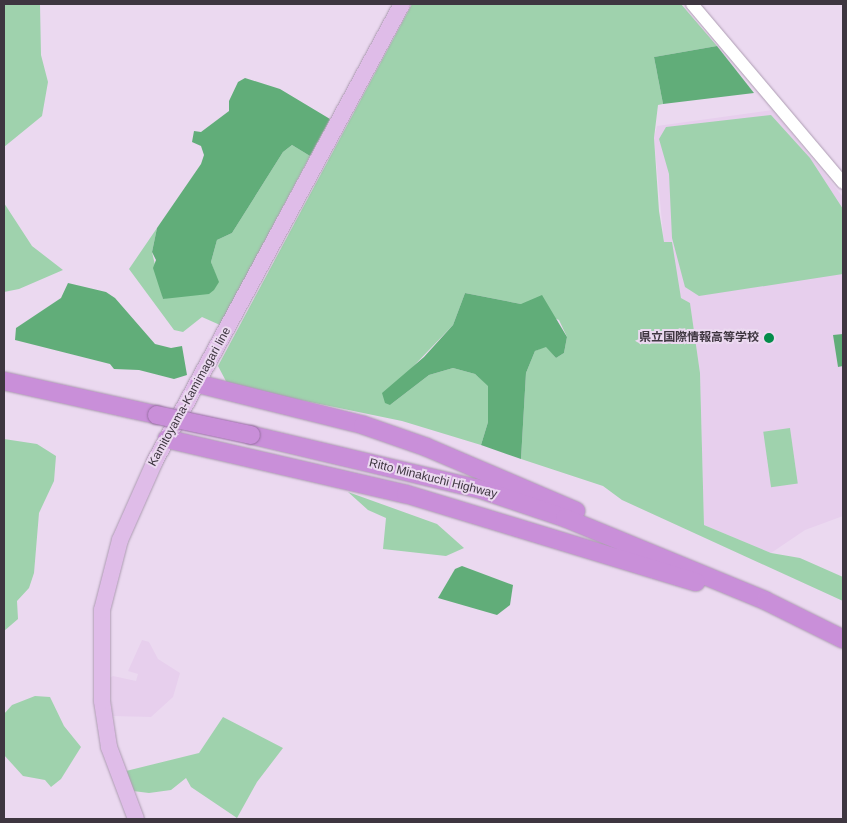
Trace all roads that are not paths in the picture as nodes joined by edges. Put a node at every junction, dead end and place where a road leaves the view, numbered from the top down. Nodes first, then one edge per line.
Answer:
1 (402, 4) edge
2 (692, 4) edge
3 (843, 183) edge
4 (4, 381) edge
5 (199, 384) junction
6 (167, 439) junction
7 (766, 601) junction
8 (843, 639) edge
9 (136, 819) edge

1 - 5 main road, Kamitoyama-Kamimagari line
2 - 3 street
4 - 7 highway, Ritto Minakuchi Highway, bridge
5 - 6 main road, Kamitoyama-Kamimagari line
5 - 7 highway
6 - 7 highway
6 - 9 main road, Kamitoyama-Kamimagari line
7 - 8 highway, Ritto Minakuchi Highway

